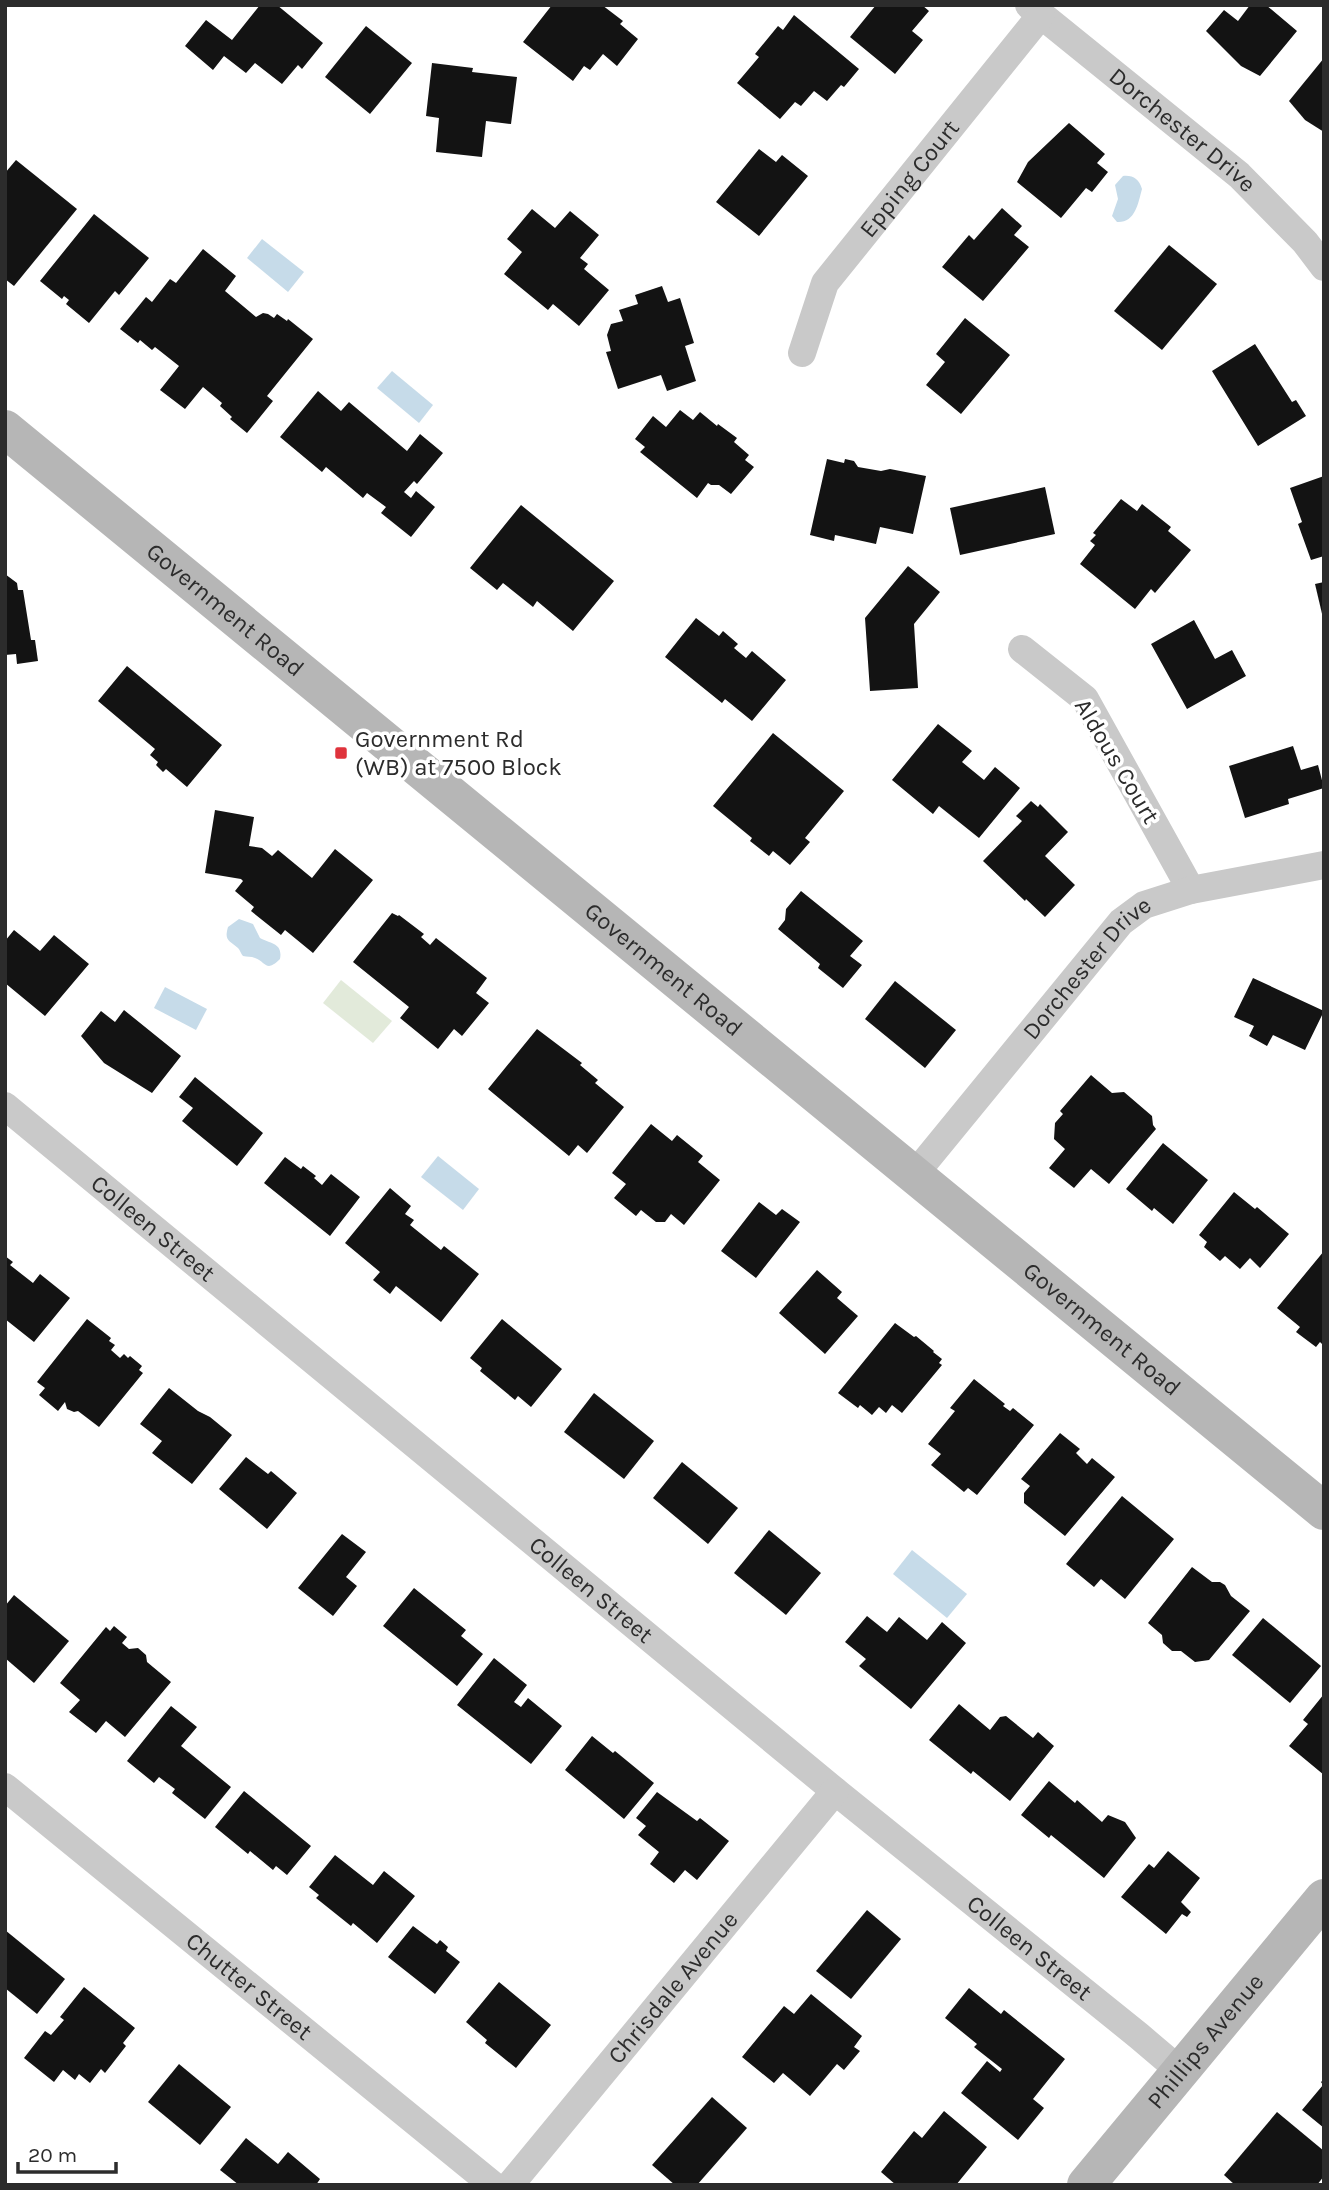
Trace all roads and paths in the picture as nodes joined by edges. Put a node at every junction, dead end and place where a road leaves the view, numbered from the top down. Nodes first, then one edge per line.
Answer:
1 (1035, 10) edge
2 (1324, 267) edge
3 (802, 353) dead end
4 (5, 429) edge
5 (1022, 649) dead end
6 (1324, 865) edge
7 (1191, 890) junction
8 (5, 1106) edge
9 (914, 1175) junction
10 (1324, 1511) edge
11 (5, 1787) edge
12 (835, 1791) junction
13 (1324, 1898) edge
14 (1180, 2070) junction
15 (493, 2185) edge
16 (510, 2185) edge
17 (1086, 2185) edge

1 - 2 street, Dorchester Drive
1 - 3 street, Epping Court
4 - 9 street, Government Road
5 - 7 street, Aldous Court
6 - 7 street, Dorchester Drive
7 - 9 street, Dorchester Drive
8 - 12 street, Colleen Street
9 - 10 street, Government Road
11 - 15 street, Chutter Street
12 - 14 street, Colleen Street
12 - 16 street, Chrisdale Avenue
13 - 14 street, Phillips Avenue
14 - 17 street, Phillips Avenue

